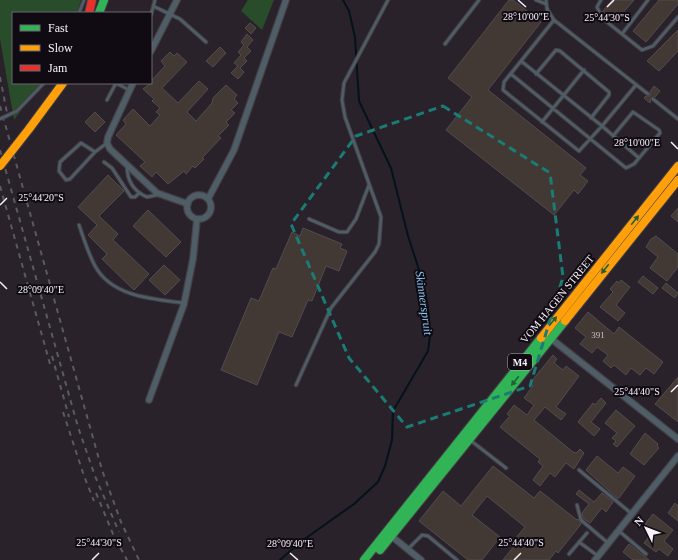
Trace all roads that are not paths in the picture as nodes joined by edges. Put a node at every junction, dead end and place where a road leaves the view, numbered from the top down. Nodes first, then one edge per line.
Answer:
1 (84, 0) edge
2 (92, 0) edge
3 (104, 0) edge
4 (155, 0) edge
5 (177, 0) edge
6 (286, 0) edge
7 (388, 0) edge
8 (479, 0) edge
9 (536, 0) edge
10 (546, 0) edge
11 (601, 0) edge
12 (648, 0) edge
13 (546, 4) junction
14 (154, 7) junction
15 (79, 12) edge
16 (89, 12) edge
17 (99, 12) edge
18 (152, 12) edge
19 (170, 15) junction
20 (678, 17) edge
21 (554, 20) junction
22 (622, 34) junction
23 (206, 42) dead end
24 (445, 44) dead end
25 (152, 49) edge
26 (521, 61) junction
27 (584, 70) junction
28 (511, 74) junction
29 (536, 74) junction
30 (43, 84) edge
31 (56, 84) edge
32 (62, 84) edge
33 (115, 84) edge
34 (118, 84) edge
35 (132, 84) edge
36 (636, 85) junction
37 (129, 90) junction
38 (648, 94) dead end
39 (564, 96) junction
40 (653, 99) dead end
41 (107, 100) dead end
42 (553, 108) junction
43 (591, 118) junction
44 (0, 119) edge
45 (678, 119) edge
46 (542, 122) junction
47 (602, 126) junction
48 (28, 128) junction
49 (614, 136) junction
50 (591, 139) junction
51 (107, 143) junction
52 (95, 152) junction
53 (0, 158) edge
54 (639, 158) junction
55 (104, 162) dead end
56 (0, 166) edge
57 (126, 166) junction
58 (678, 166) edge
59 (370, 184) junction
60 (677, 184) edge
61 (139, 193) junction
62 (159, 194) junction
63 (208, 199) junction
64 (188, 204) junction
65 (197, 219) junction
66 (309, 219) dead end
67 (79, 226) dead end
68 (184, 304) junction
69 (547, 335) junction
70 (296, 385) dead end
71 (149, 400) dead end
72 (678, 438) edge
73 (468, 439) junction
74 (678, 456) edge
75 (506, 468) dead end
76 (579, 470) dead end
77 (577, 505) dead end
78 (632, 514) junction
79 (618, 531) junction
80 (587, 533) dead end
81 (389, 534) junction
82 (579, 542) junction
83 (609, 543) junction
84 (408, 549) junction
85 (569, 554) dead end
86 (646, 554) dead end
87 (597, 558) edge
88 (364, 560) edge
89 (372, 560) edge
90 (421, 560) edge
91 (458, 560) edge

1 - 15 lane
2 - 16 main road
3 - 17 main road
4 - 14 lane
5 - 19 street
6 - 63 street
7 - 59 lane
8 - 24 lane
9 - 13 lane
10 - 13 lane
11 - 22 lane
12 - 22 lane
13 - 21 lane
14 - 18 lane
14 - 19 lane
19 - 23 lane
19 - 25 street
20 - 22 lane
21 - 26 lane
21 - 36 lane
26 - 28 lane
26 - 29 lane
27 - 29 lane
27 - 39 lane
27 - 43 lane
28 - 42 lane
28 - 46 lane
29 - 39 lane
30 - 44 lane, bridge
31 - 48 main road
32 - 48 main road
33 - 41 lane
34 - 37 lane
35 - 37 street
36 - 38 lane
36 - 47 lane
37 - 51 street
39 - 42 lane
39 - 43 lane
40 - 45 lane
42 - 46 lane
42 - 50 lane
43 - 47 lane
46 - 50 lane
47 - 49 lane
47 - 50 lane
48 - 53 main road
48 - 56 main road, bridge
49 - 54 lane
49 - 54 lane
50 - 54 lane
51 - 52 lane
51 - 57 street
52 - 52 lane
55 - 61 lane
57 - 61 lane
57 - 62 street
69 -> 58 main road, VOM HAGEN STREET / M4
59 - 66 lane
59 - 70 lane
60 -> 69 main road, VOM HAGEN STREET / M4
61 - 62 lane
62 - 64 street
63 - 64 street
63 - 65 street
64 - 65 street
65 - 68 street
67 - 68 lane
68 - 71 street
69 - 72 street
69 -> 73 main road, VOM HAGEN STREET / M4
69 - 81 main road, VOM HAGEN STREET / M4
73 - 75 lane
73 - 81 main road, VOM HAGEN STREET / M4
74 - 78 street
76 - 78 lane
77 - 83 lane
78 - 79 street
79 - 83 street
79 - 86 lane
80 - 82 lane
81 - 84 street
81 - 88 main road, VOM HAGEN STREET / M4
81 - 89 main road, VOM HAGEN STREET / M4
82 - 85 lane
82 - 87 lane
83 - 87 street
84 - 90 street
84 - 91 lane

